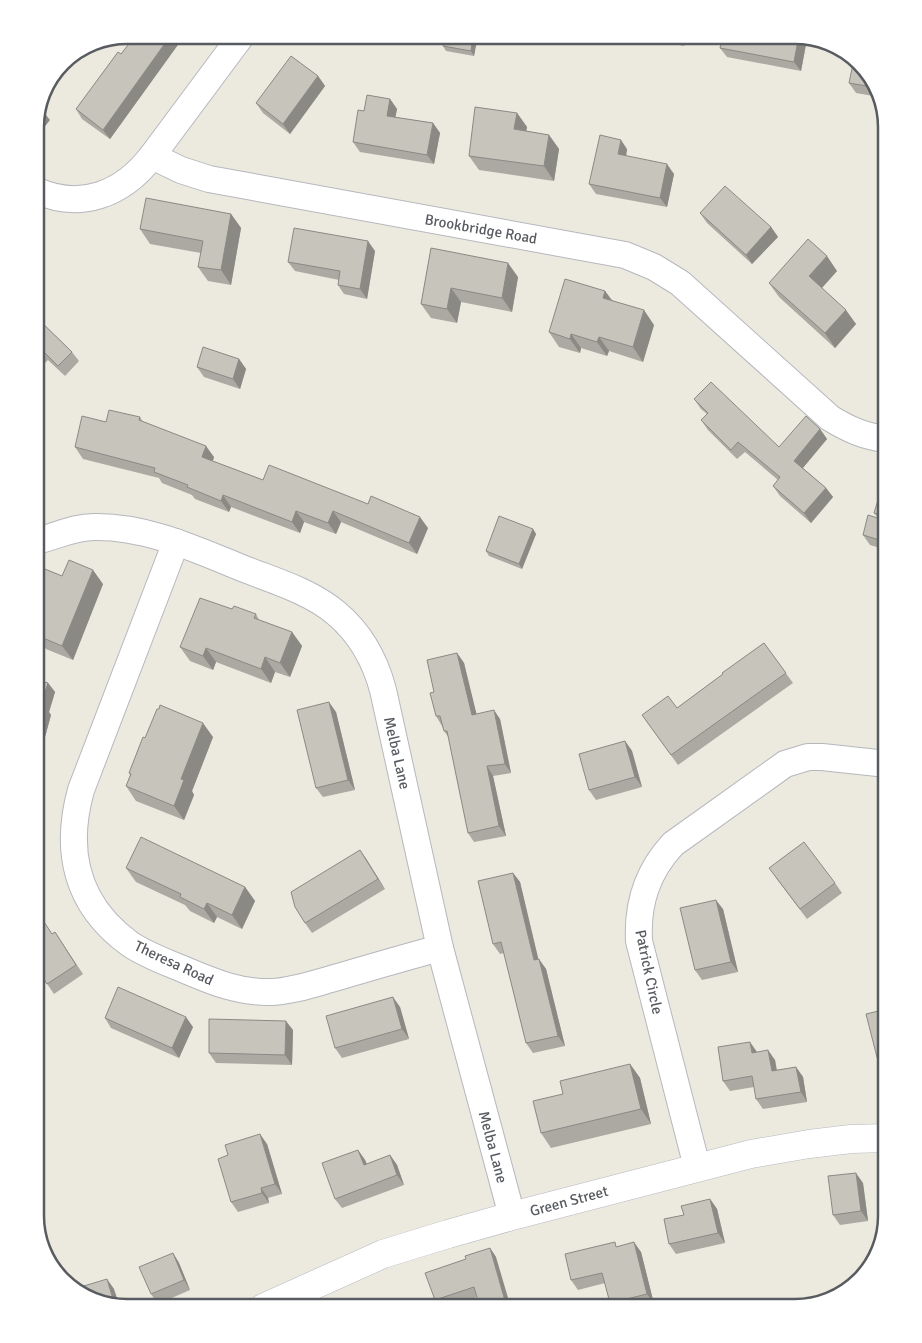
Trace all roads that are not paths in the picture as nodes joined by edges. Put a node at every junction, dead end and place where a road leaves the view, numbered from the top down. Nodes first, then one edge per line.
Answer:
1 (235, 44) edge
2 (152, 156) junction
3 (44, 193) edge
4 (878, 438) edge
5 (44, 538) edge
6 (176, 542) junction
7 (878, 763) edge
8 (440, 948) junction
9 (878, 1138) edge
10 (697, 1167) junction
11 (512, 1216) junction
12 (283, 1299) edge

1 - 2 street
2 - 3 street
2 - 4 street, Brookbridge Road
5 - 6 street, Melba Lane
6 - 8 street, Melba Lane
6 - 8 street, Theresa Road
7 - 10 street, Patrick Circle
8 - 11 street, Melba Lane
9 - 10 street, Green Street
10 - 11 street, Green Street
11 - 12 street, Green Street

